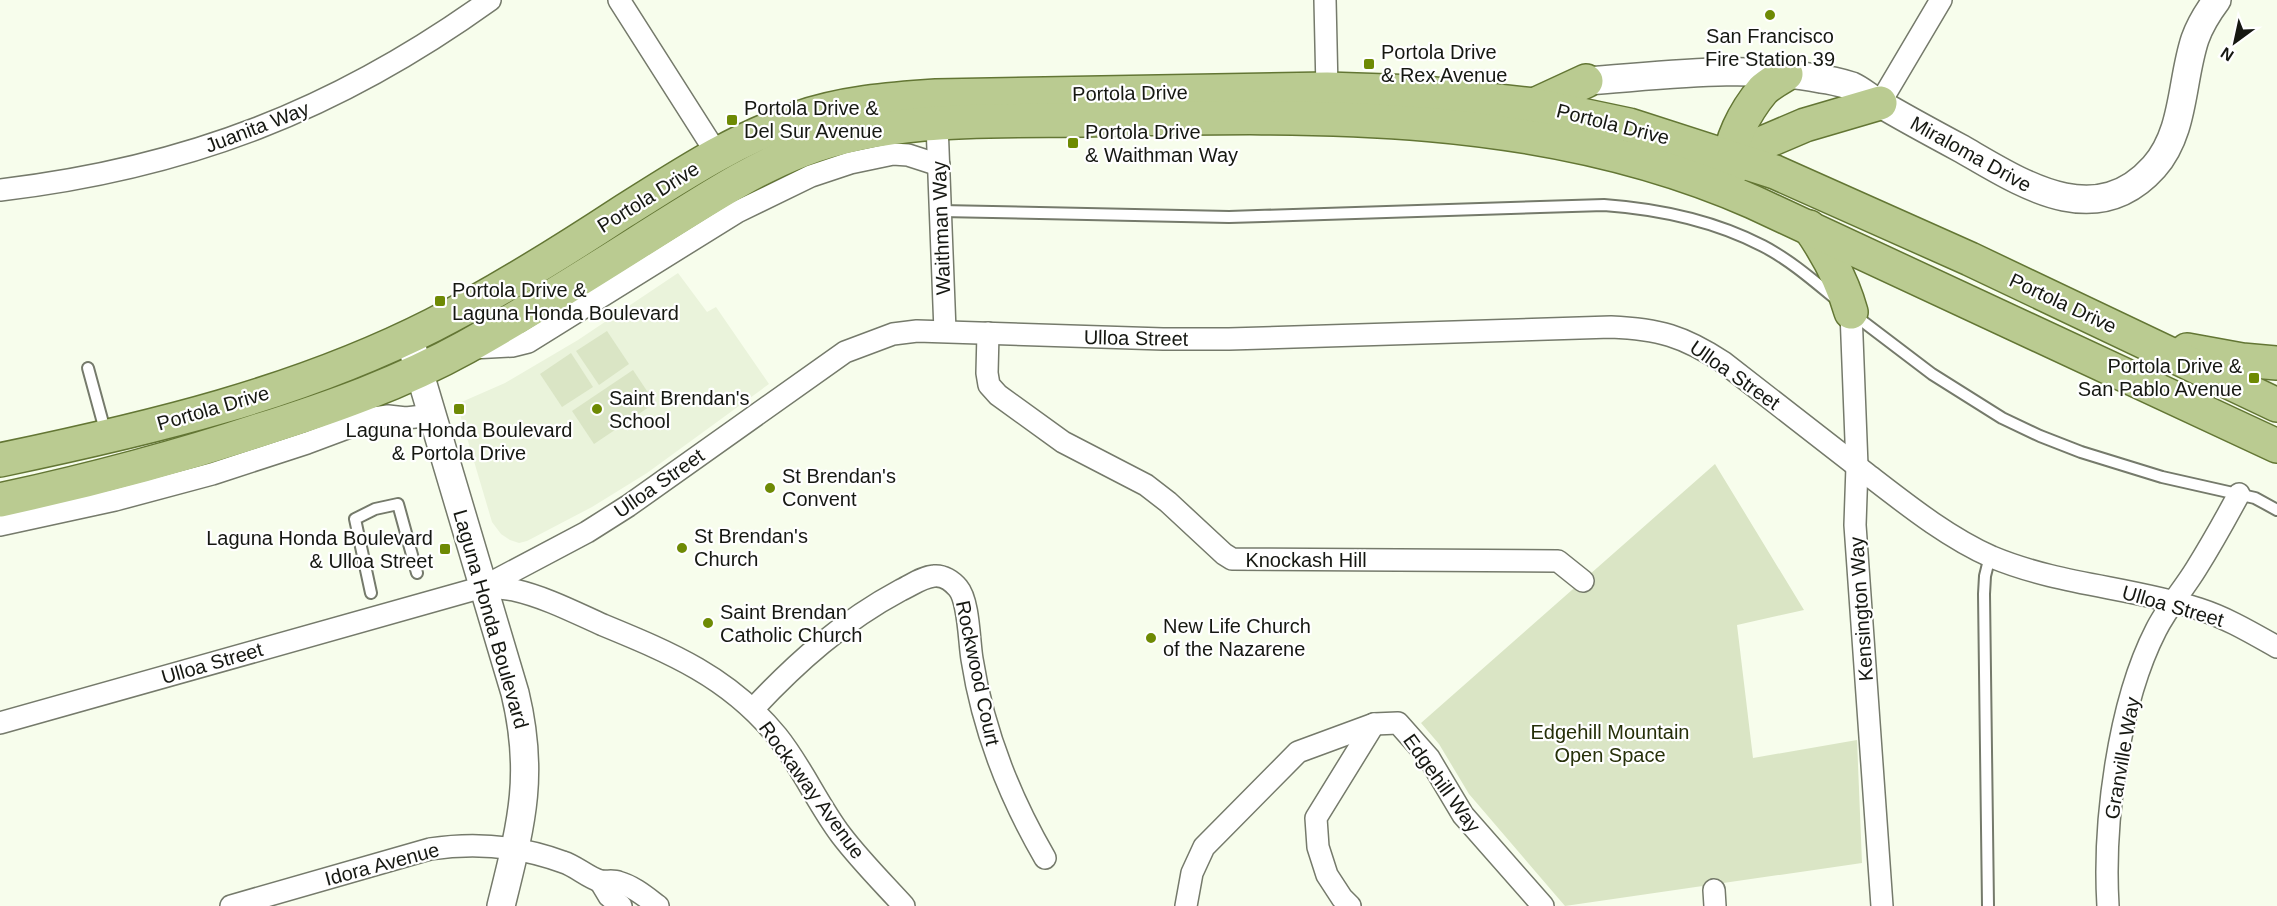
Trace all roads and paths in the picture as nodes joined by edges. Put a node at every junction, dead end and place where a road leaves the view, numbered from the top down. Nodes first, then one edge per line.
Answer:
1 (490, 0) edge
2 (620, 0) edge
3 (1325, 0) edge
4 (1941, 0) edge
5 (2217, 0) edge
6 (1786, 74) junction
7 (1586, 81) joint
8 (1328, 89) junction
9 (1880, 104) junction
10 (1534, 105) junction
11 (937, 124) junction
12 (717, 154) junction
13 (1730, 157) junction
14 (939, 165) junction
15 (1671, 170) junction
16 (0, 190) edge
17 (1753, 202) junction
18 (941, 211) junction
19 (1809, 227) junction
20 (1898, 269) junction
21 (1851, 312) junction
22 (945, 331) junction
23 (988, 333) junction
24 (2127, 334) junction
25 (409, 337) junction
26 (461, 350) junction
27 (2277, 363) edge
28 (88, 368) dead end
29 (419, 370) junction
30 (2277, 405) edge
31 (432, 415) junction
32 (106, 437) junction
33 (2277, 446) edge
34 (0, 460) edge
35 (1857, 466) junction
36 (2239, 494) junction
37 (1, 501) edge
38 (2277, 510) edge
39 (1990, 556) junction
40 (417, 573) dead end
41 (1583, 581) dead end
42 (483, 586) junction
43 (371, 593) dead end
44 (2172, 601) junction
45 (2277, 647) edge
46 (753, 709) junction
47 (0, 723) edge
48 (1374, 724) junction
49 (515, 848) junction
50 (1045, 858) dead end
51 (600, 881) junction
52 (231, 906) edge
53 (501, 906) edge
54 (621, 906) edge
55 (658, 906) edge
56 (904, 906) edge
57 (1186, 906) edge
58 (1350, 906) edge
59 (1544, 906) edge
60 (1882, 906) edge
61 (1988, 906) edge
62 (2108, 906) edge

1 - 16 street, Juanita Way
2 - 12 street
3 - 8 street
4 - 9 street
5 - 9 street, Miraloma Drive
6 - 7 street, Portola Drive
6 - 9 street, Miraloma Drive
6 - 13 main road
7 - 10 main road
8 - 10 main road, Portola Drive
8 - 12 main road, Portola Drive
9 - 13 main road
10 - 13 main road, Portola Drive
11 - 14 street, Waithman Way
11 - 15 main road, Portola Drive
11 - 26 main road, Portola Drive
12 - 25 main road, Portola Drive
13 - 15 main road
13 - 17 main road
13 - 24 main road, Portola Drive
14 - 18 street, Waithman Way
14 - 26 street, Portola Drive
15 - 17 main road, Portola Drive
17 - 19 main road, Portola Drive
18 - 21 lane
18 - 22 street, Waithman Way
19 - 20 main road, Portola Drive
19 - 21 main road
20 - 21 main road
20 - 33 main road, Portola Drive
21 - 35 street, Kensington Way
21 - 36 lane
22 - 23 street, Ulloa Street
22 - 42 street, Ulloa Street
23 - 35 street, Ulloa Street
23 - 41 street, Knockash Hill
24 - 27 main road
24 - 30 main road, Portola Drive
25 - 29 street, Laguna Honda Boulevard
25 - 32 main road, Portola Drive
26 - 29 main road, Portola Drive
28 - 32 lane
29 - 31 street, Laguna Honda Boulevard
29 - 37 main road, Portola Drive
31 - 37 street, Portola Drive
31 - 42 street, Laguna Honda Boulevard
32 - 34 main road, Portola Drive
35 - 39 street, Ulloa Street
35 - 60 street, Kensington Way
36 - 38 lane
36 - 44 street, Granville Way
39 - 44 street, Ulloa Street
39 - 61 lane
40 - 43 lane
42 - 46 street, Rockaway Avenue
42 - 47 street, Ulloa Street
42 - 49 street, Laguna Honda Boulevard
44 - 45 street, Ulloa Street
44 - 62 street, Granville Way
46 - 50 street, Rockwood Court
46 - 56 street, Rockaway Avenue
48 - 57 street, Edgehill Way
48 - 58 street
48 - 59 street, Edgehill Way
49 - 51 street, Idora Avenue
49 - 52 street, Idora Avenue
49 - 53 street, Laguna Honda Boulevard
51 - 54 street, Idora Avenue
51 - 55 street, Idora Avenue

